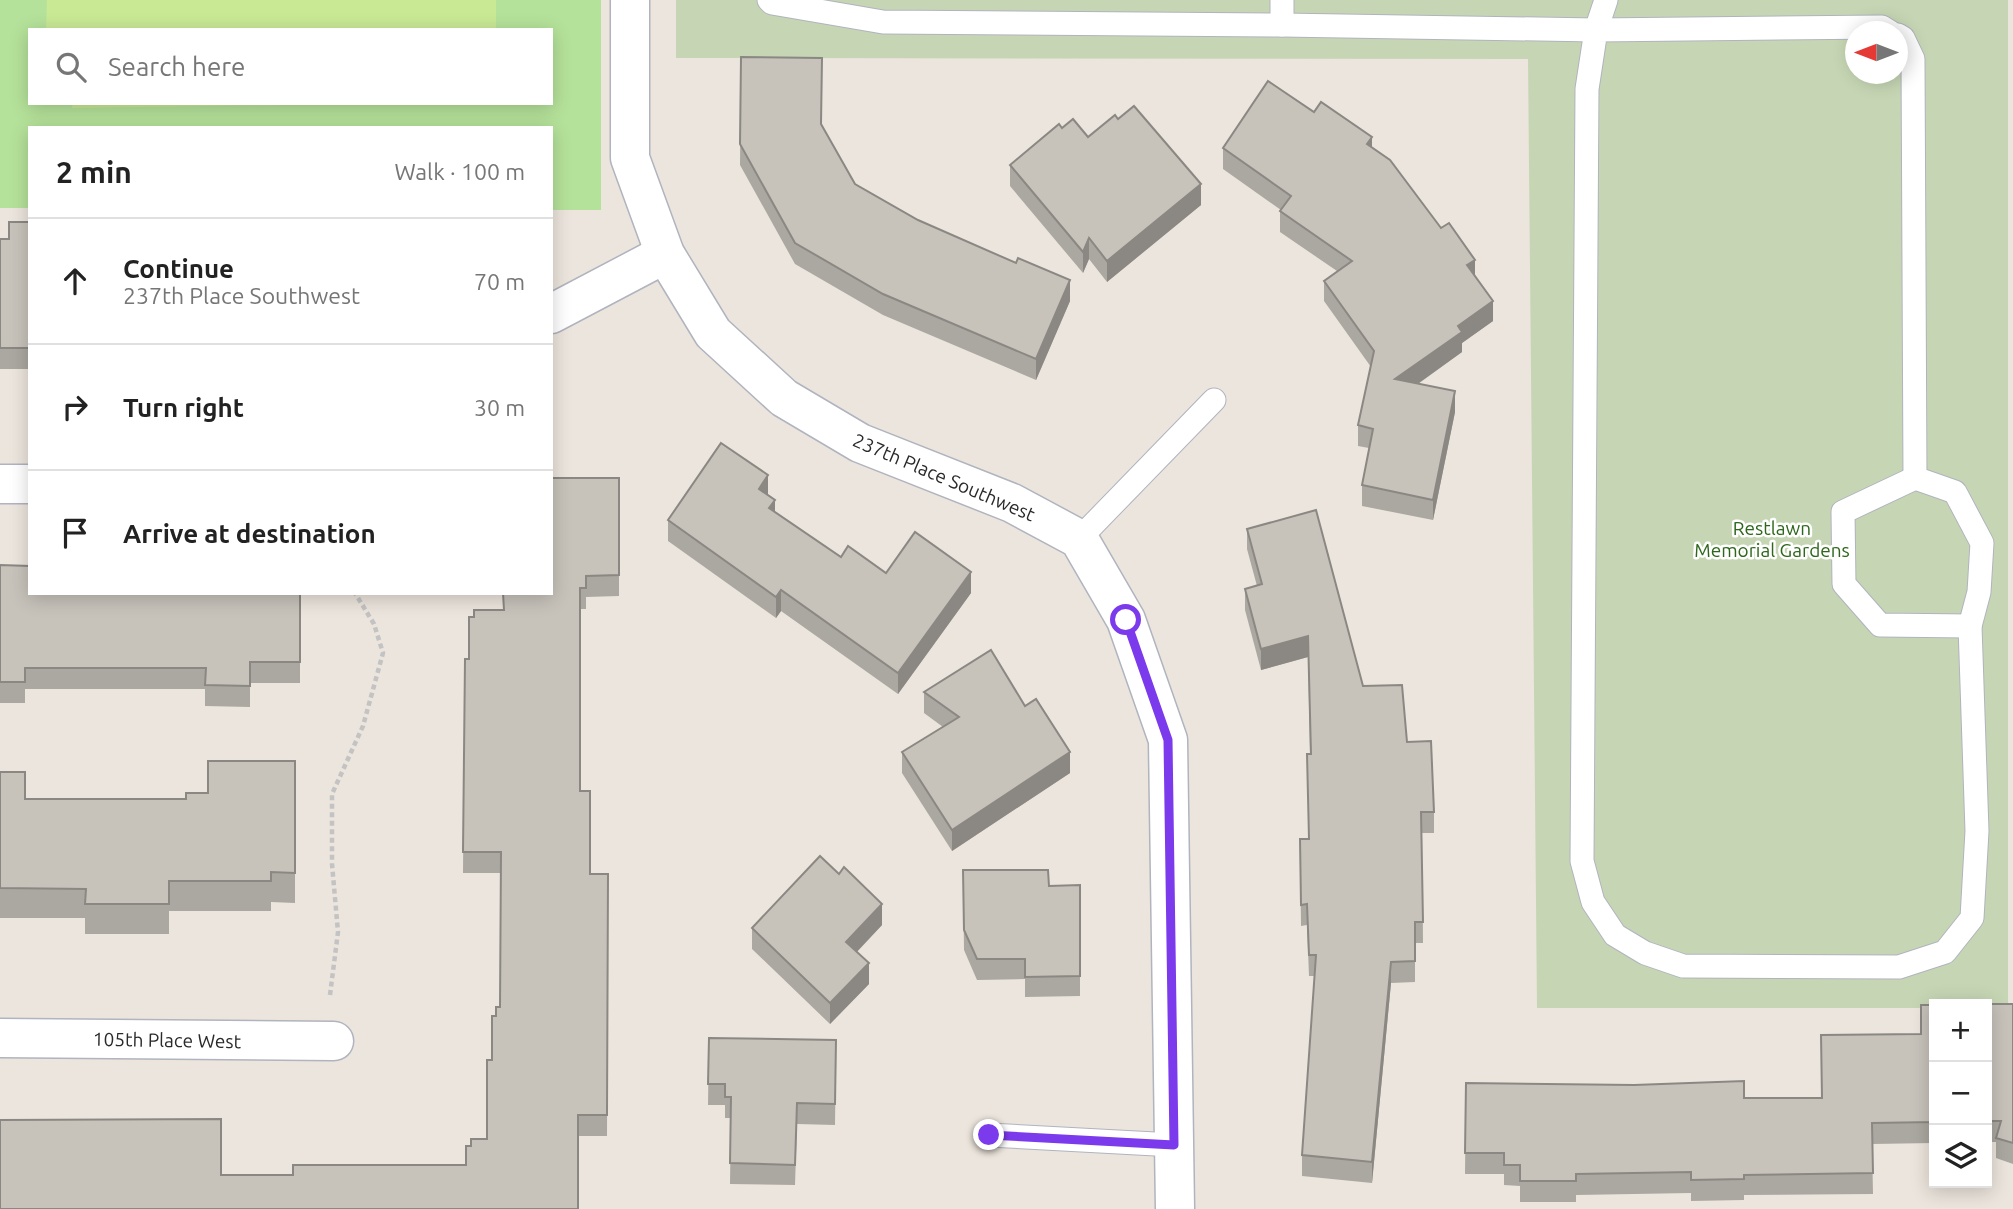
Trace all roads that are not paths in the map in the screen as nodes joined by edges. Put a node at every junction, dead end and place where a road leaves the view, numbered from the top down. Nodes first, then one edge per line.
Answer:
1 (630, 0) edge
2 (769, 0) edge
3 (1282, 0) edge
4 (1606, 0) edge
5 (1282, 25) junction
6 (1845, 27) edge
7 (1596, 30) junction
8 (1908, 48) edge
9 (665, 254) junction
10 (553, 313) edge
11 (1214, 400) dead end
12 (1915, 478) junction
13 (0, 484) edge
14 (28, 484) edge
15 (1079, 539) junction
16 (1970, 626) junction
17 (0, 1038) edge
18 (329, 1041) road end
19 (989, 1135) dead end
20 (1174, 1145) junction
21 (1175, 1209) edge

1 - 9 street, 237th Place Southwest
2 - 5 lane
3 - 5 lane
4 - 7 lane
5 - 7 lane
6 - 7 lane
7 - 16 lane
8 - 12 lane
9 - 10 street
9 - 15 street, 237th Place Southwest
11 - 15 lane
12 - 16 lane
12 - 16 lane
13 - 14 street
15 - 20 street
17 - 18 street, 105th Place West
19 - 20 lane
20 - 21 street

